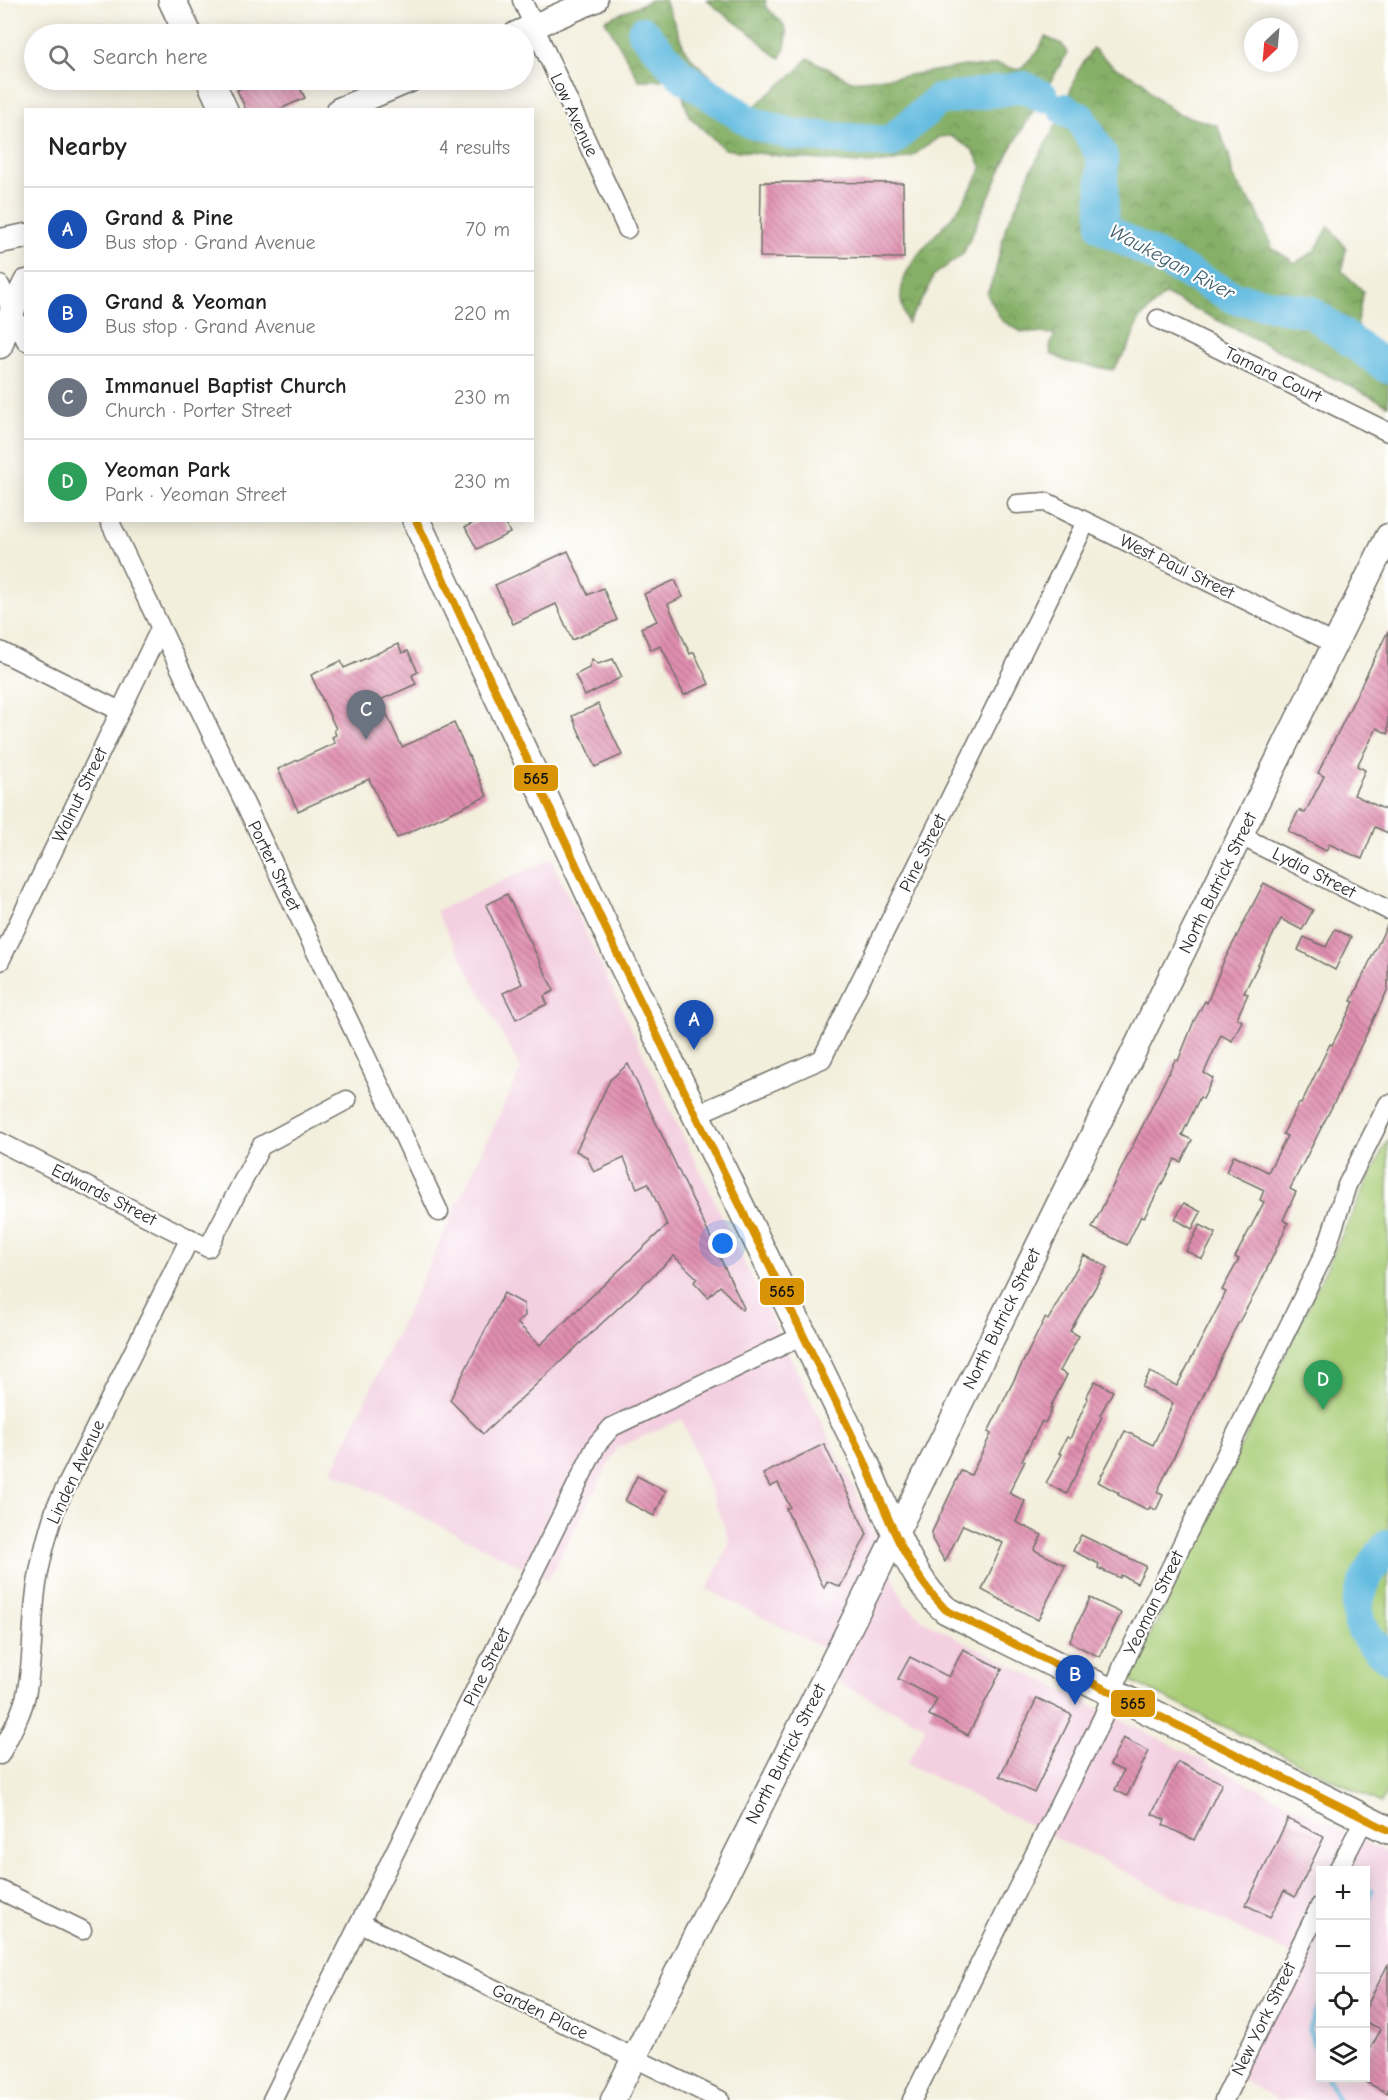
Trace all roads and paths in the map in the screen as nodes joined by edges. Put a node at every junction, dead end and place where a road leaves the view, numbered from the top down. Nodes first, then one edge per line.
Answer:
1 (172, 0) edge
2 (522, 0) edge
3 (596, 0) edge
4 (183, 24) edge
5 (524, 24) edge
6 (534, 27) edge
7 (534, 48) edge
8 (215, 90) edge
9 (386, 90) edge
10 (223, 108) edge
11 (344, 108) edge
12 (627, 229) dead end
13 (24, 236) edge
14 (0, 241) edge
15 (0, 285) edge
16 (24, 286) edge
17 (12, 311) junction
18 (1158, 318) dead end
19 (24, 337) edge
20 (0, 346) edge
21 (1388, 432) edge
22 (1017, 504) dead end
23 (110, 522) edge
24 (417, 522) edge
25 (1086, 522) junction
26 (1388, 536) edge
27 (159, 629) junction
28 (1335, 644) junction
29 (0, 651) edge
30 (120, 711) junction
31 (1241, 836) junction
32 (1388, 910) edge
33 (0, 961) edge
34 (347, 1100) dead end
35 (1388, 1104) edge
36 (695, 1115) junction
37 (0, 1142) edge
38 (439, 1212) dead end
39 (190, 1238) junction
40 (802, 1336) junction
41 (896, 1533) junction
42 (1113, 1693) junction
43 (0, 1755) edge
44 (1376, 1824) edge
45 (1341, 1866) edge
46 (0, 1890) edge
47 (1316, 1914) edge
48 (360, 1923) junction
49 (82, 1930) dead end
50 (635, 2058) junction
51 (272, 2100) edge
52 (614, 2100) edge
53 (720, 2100) edge
54 (912, 2100) edge
55 (1224, 2100) edge

1 - 4 main road
2 - 5 street, Low Avenue
3 - 6 street
7 - 12 street, Low Avenue
8 - 10 main road
9 - 11 street
13 - 14 street
15 - 17 street
16 - 17 street
17 - 19 street
17 - 20 street
18 - 21 street, Tamara Court
22 - 25 street, West Paul Street
23 - 27 street, Porter Street
24 - 36 main road
25 - 28 street, West Paul Street
25 - 36 street, Pine Street
26 - 28 street, North Butrick Street
27 - 30 street, Walnut Street
27 - 38 street, Porter Street
28 - 31 street, North Butrick Street
29 - 30 street
30 - 33 street, Walnut Street
31 - 32 street, Lydia Street
31 - 41 street, North Butrick Street
34 - 39 street, Edwards Street
35 - 42 street, Yeoman Street
36 - 40 main road
37 - 39 street, Edwards Street
39 - 43 street, Linden Avenue
40 - 41 main road
40 - 48 street, Pine Street
41 - 42 main road
41 - 50 street, North Butrick Street
42 - 44 main road
42 - 54 street, Yeoman Street
44 - 45 street
46 - 49 street
47 - 55 street, New York Street
48 - 50 street, Garden Place
48 - 51 street, Pine Street
50 - 52 street, North Butrick Street
50 - 53 street, Garden Place

